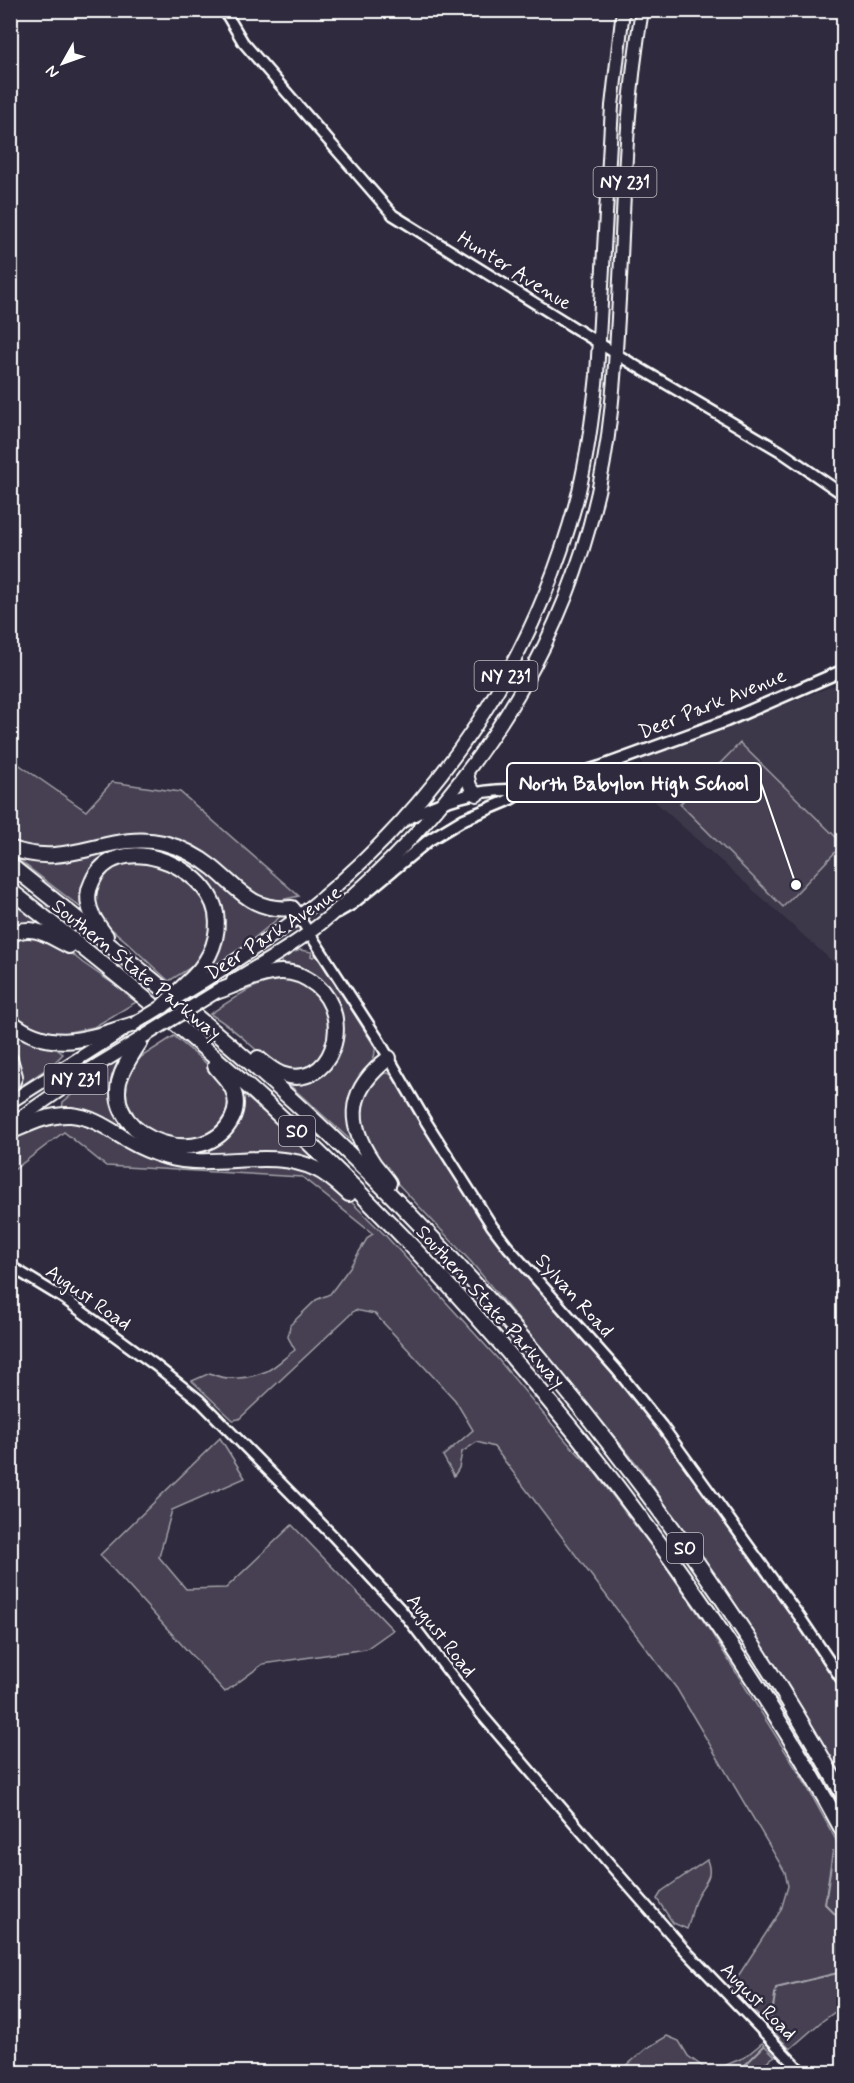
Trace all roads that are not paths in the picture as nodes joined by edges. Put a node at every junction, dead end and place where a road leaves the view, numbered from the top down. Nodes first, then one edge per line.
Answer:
1 (224, 10) edge
2 (623, 10) edge
3 (642, 10) edge
4 (599, 343) junction
5 (616, 353) junction
6 (843, 495) edge
7 (843, 670) edge
8 (467, 773) junction
9 (524, 791) junction
10 (477, 795) junction
11 (444, 802) junction
12 (398, 825) junction
13 (10, 848) edge
14 (10, 865) edge
15 (10, 890) edge
16 (330, 916) junction
17 (299, 917) junction
18 (310, 932) junction
19 (10, 935) edge
20 (116, 950) junction
21 (96, 959) junction
22 (197, 980) junction
23 (216, 992) junction
24 (163, 1006) joint
25 (10, 1021) edge
26 (134, 1024) junction
27 (143, 1037) junction
28 (192, 1038) junction
29 (222, 1038) junction
30 (389, 1058) junction
31 (10, 1059) edge
32 (10, 1088) edge
33 (10, 1102) edge
34 (10, 1125) edge
35 (10, 1132) edge
36 (420, 1226) junction
37 (397, 1230) junction
38 (10, 1266) edge
39 (843, 1683) edge
40 (843, 1796) edge
41 (843, 1833) edge
42 (802, 2073) edge

1 - 4 street, Hunter Avenue
2 - 4 main road, NY 231
3 - 5 main road, NY 231
4 - 5 street, Hunter Avenue
4 - 12 main road, NY 231
5 - 6 street, Hunter Avenue
5 - 8 main road, NY 231
7 - 9 main road, Deer Park Avenue
8 - 10 main road
8 - 11 main road, NY 231
9 - 10 main road, Deer Park Avenue
9 - 16 main road, Deer Park Avenue
10 - 11 main road, Deer Park Avenue
11 - 12 main road, Deer Park Avenue
11 - 16 main road, NY 231
12 - 17 main road, Deer Park Avenue / NY 231
13 - 17 highway
14 - 20 highway, Southern State Parkway / SO
15 - 21 highway, Southern State Parkway / SO
16 - 18 main road, Deer Park Avenue / NY 231
17 - 18 street, Sylvan Road
17 - 22 main road, Deer Park Avenue / NY 231
18 - 23 main road, Deer Park Avenue / NY 231
18 - 30 street, Sylvan Road
19 - 21 highway
20 - 22 highway
20 - 29 highway, Southern State Parkway / SO
21 - 28 highway, Southern State Parkway / SO
22 - 24 highway, bridge
23 - 27 main road, Deer Park Avenue / NY 231, bridge
23 - 29 highway
24 - 26 main road, NY 231, bridge
25 - 26 highway
26 - 33 main road, NY 231
27 - 28 highway
27 - 34 main road, Deer Park Avenue / NY 231
28 - 37 highway, Southern State Parkway / SO
29 - 36 highway, Southern State Parkway / SO
30 - 36 highway
30 - 39 street, Sylvan Road
31 - 32 highway
35 - 37 highway
36 - 40 highway, Southern State Parkway / SO
37 - 41 highway, Southern State Parkway / SO
38 - 42 street, August Road

